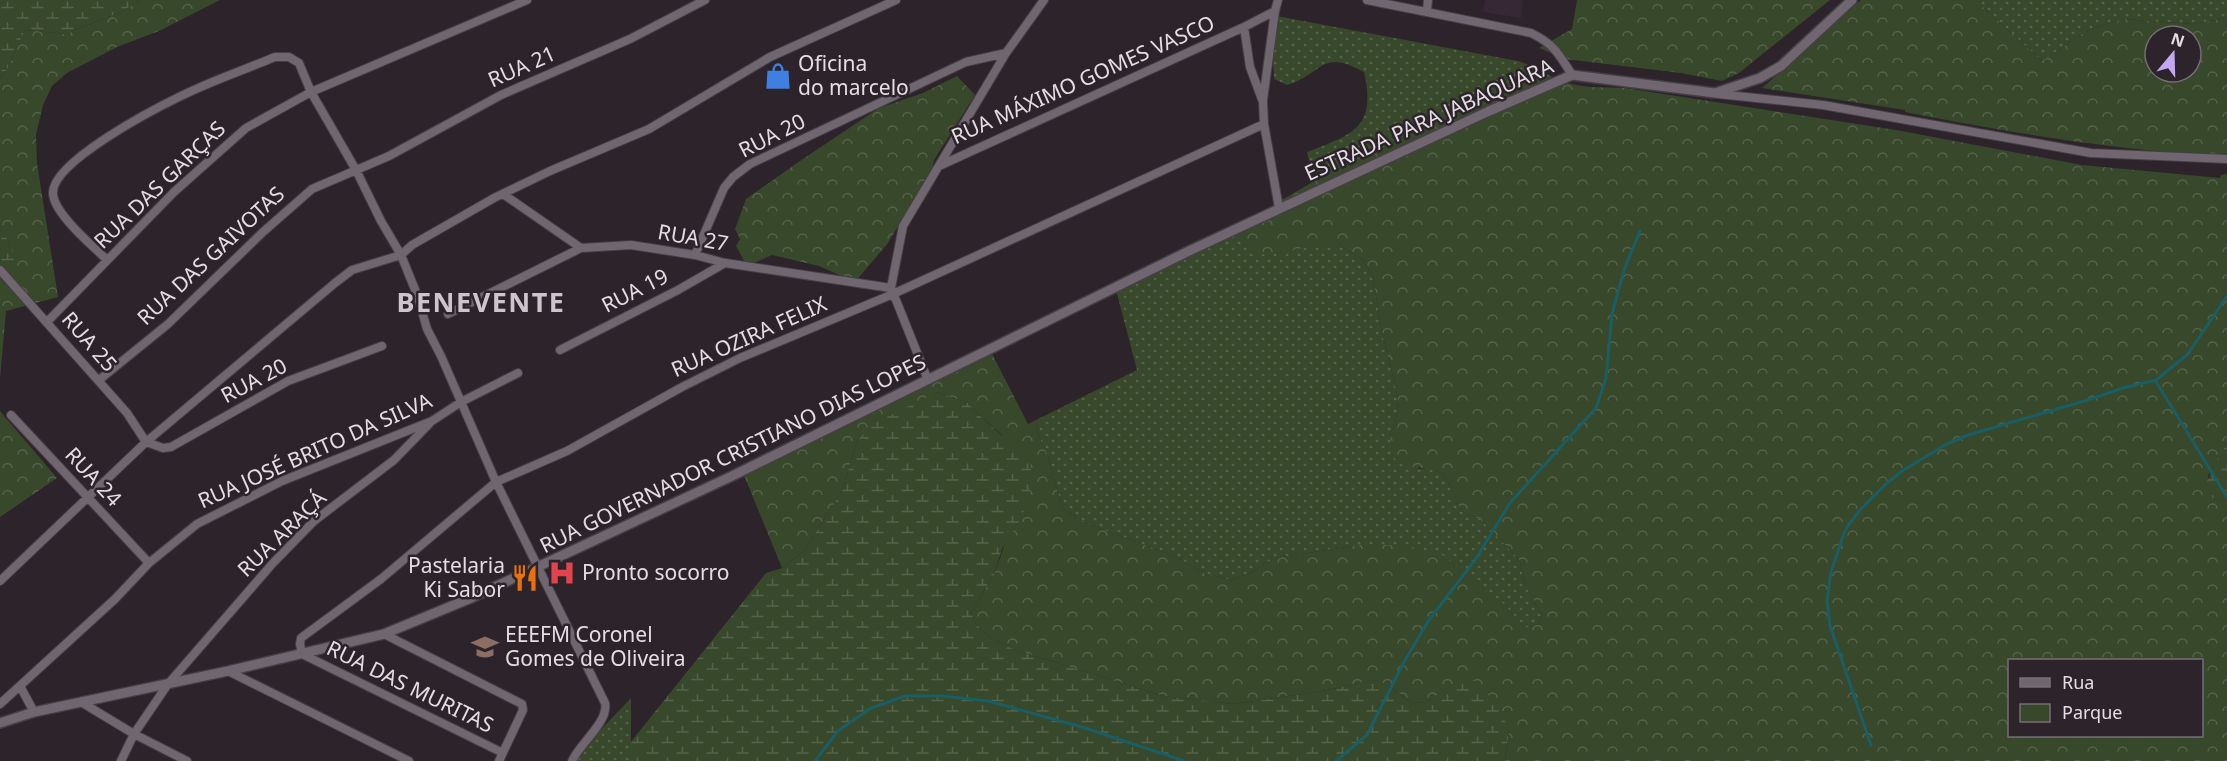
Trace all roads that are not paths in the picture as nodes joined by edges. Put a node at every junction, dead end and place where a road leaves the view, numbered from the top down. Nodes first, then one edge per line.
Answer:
1 (527, 0) edge
2 (705, 0) edge
3 (897, 0) edge
4 (1044, 0) edge
5 (1278, 0) edge
6 (1372, 0) edge
7 (1428, 0) edge
8 (1852, 0) edge
9 (1275, 11) junction
10 (1427, 11) junction
11 (1244, 27) junction
12 (1006, 53) junction
13 (1572, 75) junction
14 (311, 92) junction
15 (1715, 93) junction
16 (1263, 102) junction
17 (1264, 124) junction
18 (2227, 159) edge
19 (939, 166) junction
20 (356, 170) junction
21 (502, 194) junction
22 (1279, 208) junction
23 (581, 248) junction
24 (1189, 251) joint
25 (401, 255) junction
26 (695, 255) junction
27 (107, 260) junction
28 (725, 263) junction
29 (0, 270) edge
30 (892, 291) junction
31 (448, 314) dead end
32 (47, 322) junction
33 (382, 346) dead end
34 (560, 350) dead end
35 (518, 373) dead end
36 (99, 380) junction
37 (928, 381) junction
38 (461, 402) junction
39 (11, 415) dead end
40 (432, 421) junction
41 (146, 442) junction
42 (496, 482) junction
43 (88, 499) junction
44 (149, 563) junction
45 (538, 567) junction
46 (0, 581) edge
47 (384, 634) junction
48 (302, 654) junction
49 (228, 671) junction
50 (168, 684) junction
51 (20, 686) junction
52 (81, 702) junction
53 (0, 704) edge
54 (34, 712) junction
55 (0, 723) edge
56 (134, 734) junction
57 (501, 757) edge
58 (120, 761) edge
59 (187, 761) edge
60 (409, 761) edge
61 (572, 761) edge

1 - 14 street, RUA DAS GARÇAS
2 - 20 street, RUA 21
3 - 21 street
4 - 12 street
5 - 9 street, ESTRADA PARA JABAQUARA
6 - 10 street
7 - 10 street
8 - 15 street, ESTRADA PARA JABAQUARA
9 - 11 street, RUA MÁXIMO GOMES VASCO
9 - 16 street, ESTRADA PARA JABAQUARA
10 - 13 street
11 - 16 street, ESTRADA PARA JABAQUARA
11 - 19 street, RUA MÁXIMO GOMES VASCO
12 - 19 street
12 - 26 street, RUA 20
13 - 15 street, ESTRADA PARA JABAQUARA
13 - 22 street, ESTRADA PARA JABAQUARA
14 - 20 street
14 - 27 street, RUA DAS GARÇAS
14 - 27 street
15 - 18 street
16 - 17 street, ESTRADA PARA JABAQUARA
17 - 22 street, ESTRADA PARA JABAQUARA
17 - 30 street, RUA OZIRA FELIX
19 - 30 street
20 - 25 street
20 - 36 street, RUA DAS GAIVOTAS
21 - 23 street
21 - 25 street
22 - 24 street, ESTRADA PARA JABAQUARA
23 - 26 street, RUA 27
23 - 31 street
24 - 37 street, RUA GOVERNADOR CRISTIANO DIAS LOPES
25 - 38 street
25 - 41 street
26 - 28 street, RUA 27
27 - 32 street, RUA DAS GARÇAS
28 - 30 street, RUA 27
28 - 34 street, RUA 19
29 - 32 street, RUA 25
30 - 37 street
30 - 42 street, RUA OZIRA FELIX
32 - 36 street, RUA 25
33 - 41 street, RUA 20
35 - 38 street, RUA JOSÉ BRITO DA SILVA
36 - 41 street, RUA 25
37 - 45 street, RUA GOVERNADOR CRISTIANO DIAS LOPES
38 - 40 street, RUA JOSÉ BRITO DA SILVA
38 - 42 street
39 - 43 street, RUA 24
40 - 44 street, RUA JOSÉ BRITO DA SILVA
40 - 50 street, RUA ARAÇÁ
41 - 43 street
42 - 45 street
42 - 48 street, RUA OZIRA FELIX
43 - 44 street, RUA 24
43 - 46 street
44 - 51 street, RUA JOSÉ BRITO DA SILVA
45 - 47 street, RUA GOVERNADOR CRISTIANO DIAS LOPES
45 - 61 street
47 - 48 street, RUA GOVERNADOR CRISTIANO DIAS LOPES
47 - 57 street
48 - 49 street, RUA GOVERNADOR CRISTIANO DIAS LOPES
48 - 57 street, RUA DAS MURITAS
49 - 50 street, RUA GOVERNADOR CRISTIANO DIAS LOPES
49 - 60 street
50 - 52 street, RUA GOVERNADOR CRISTIANO DIAS LOPES
50 - 56 street, RUA ARAÇÁ
51 - 53 street, RUA JOSÉ BRITO DA SILVA
51 - 54 street
52 - 54 street, RUA GOVERNADOR CRISTIANO DIAS LOPES
52 - 56 street
54 - 55 street, RUA GOVERNADOR CRISTIANO DIAS LOPES
56 - 58 street, RUA ARAÇÁ
56 - 59 street

